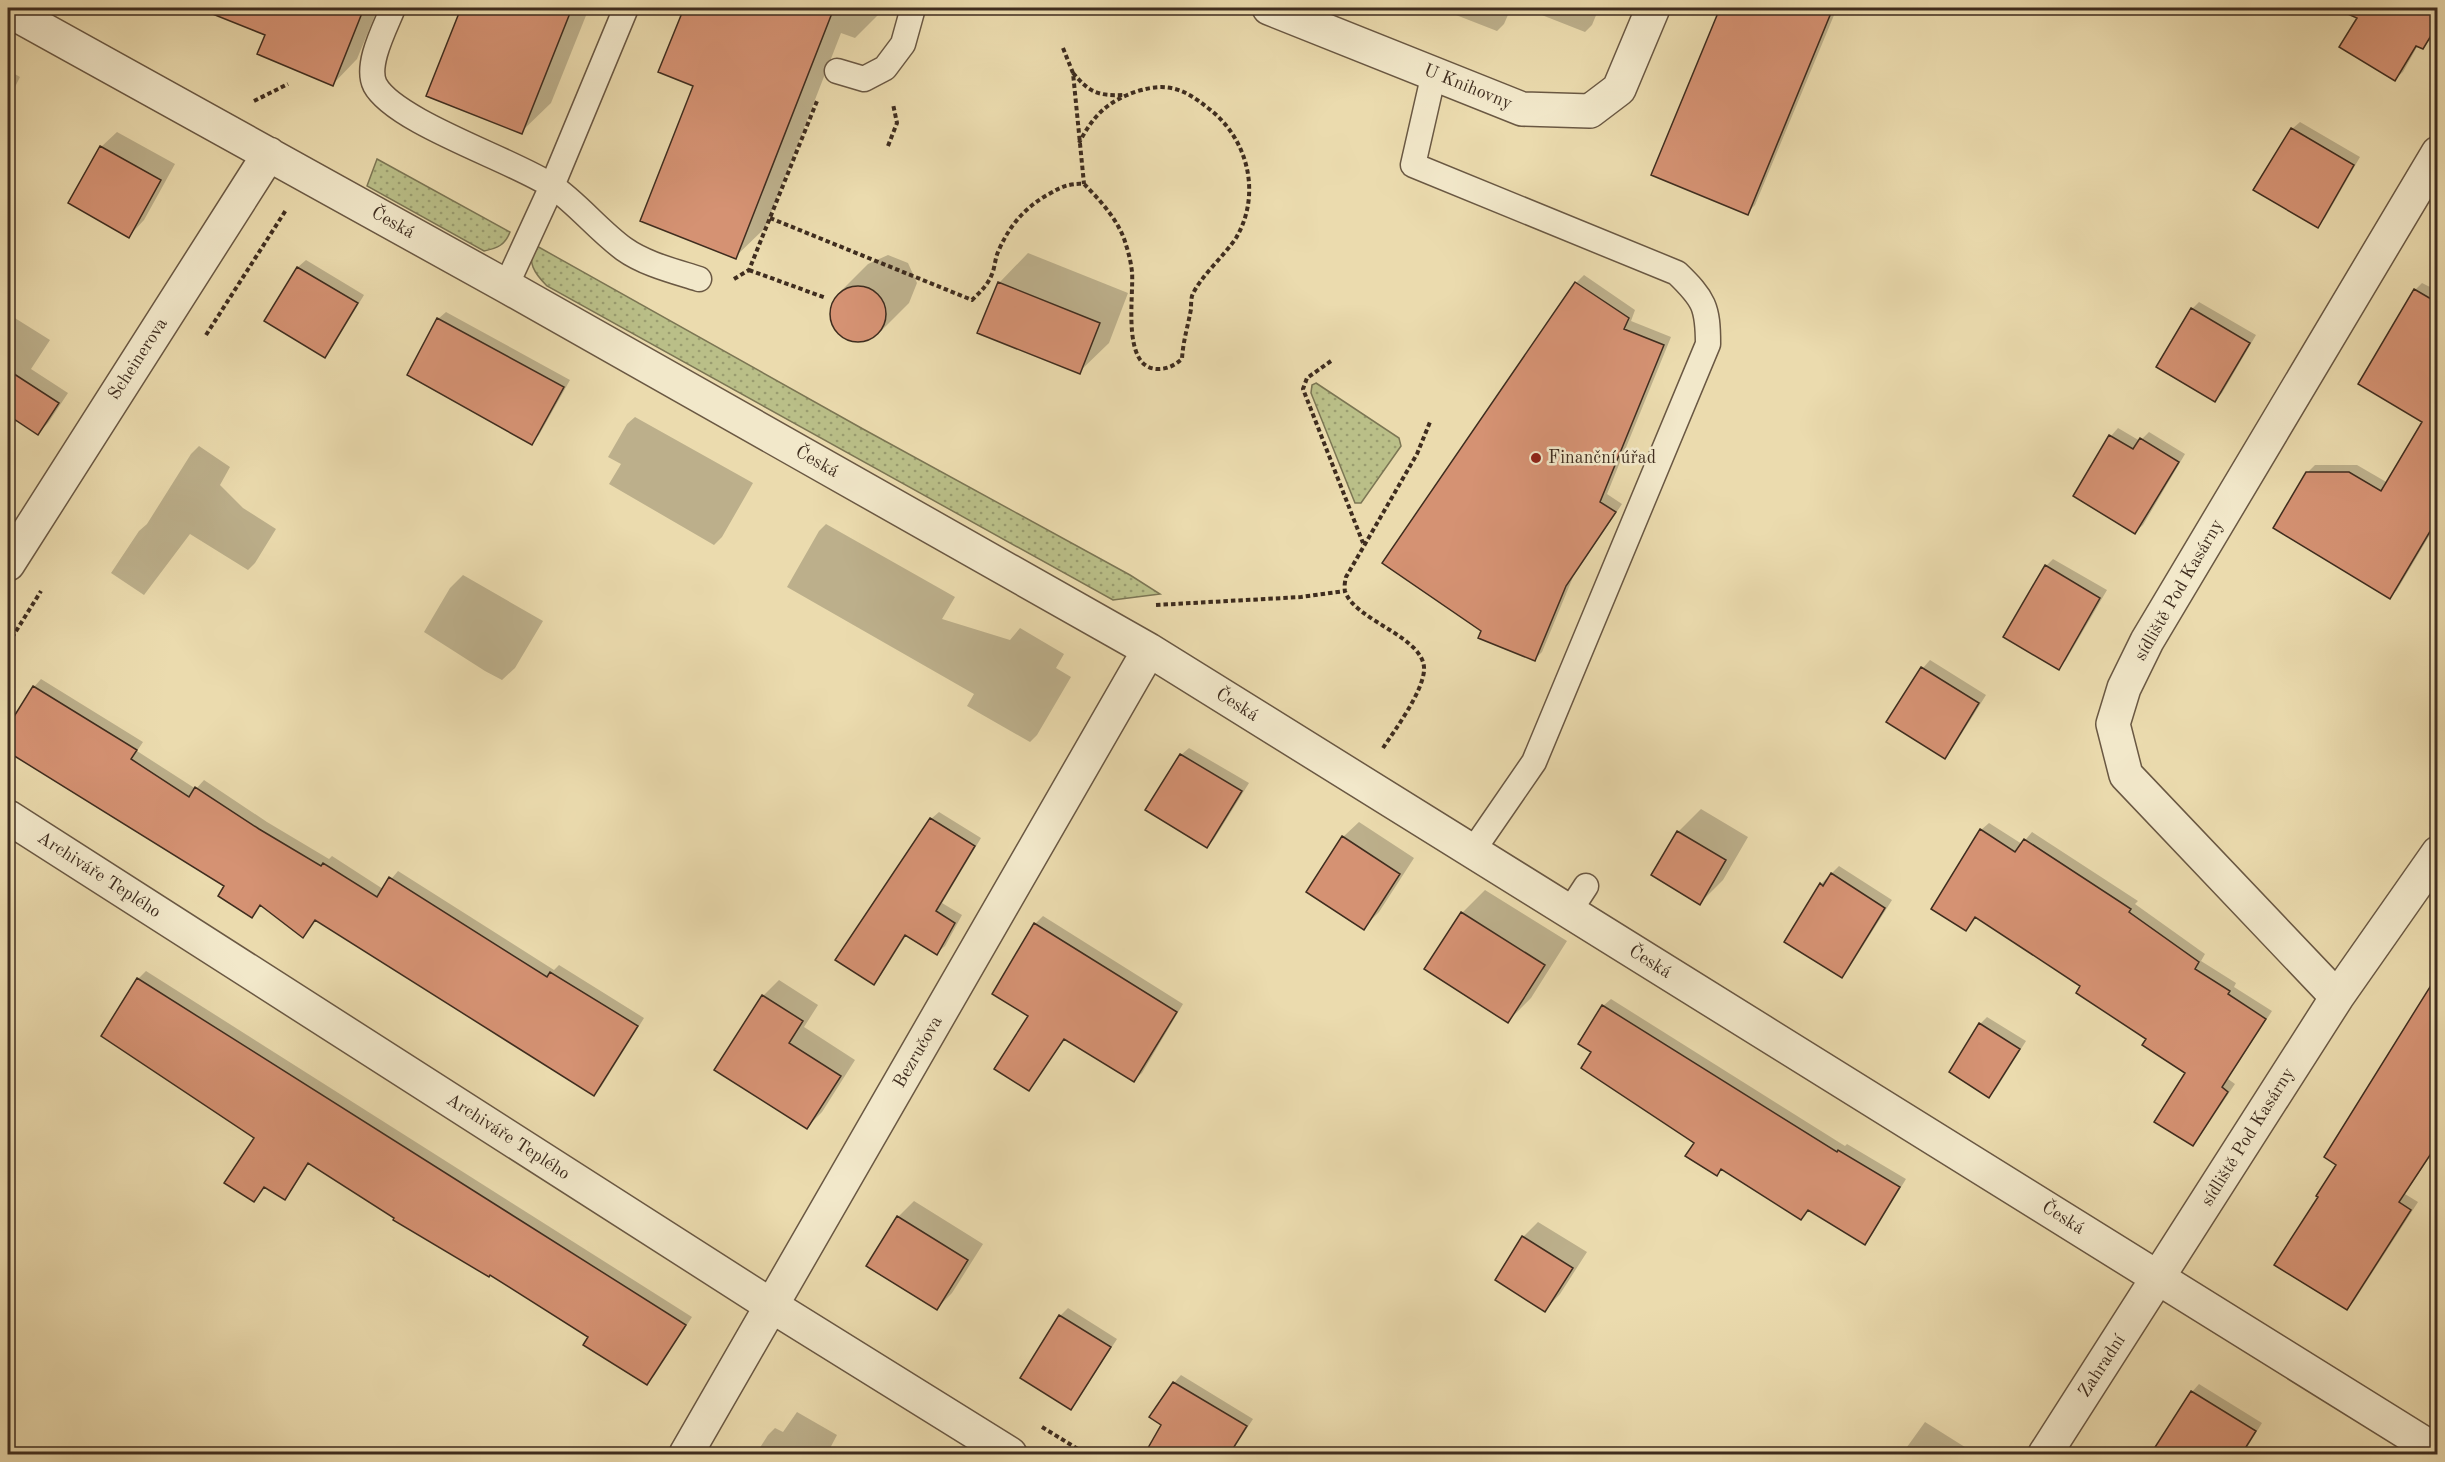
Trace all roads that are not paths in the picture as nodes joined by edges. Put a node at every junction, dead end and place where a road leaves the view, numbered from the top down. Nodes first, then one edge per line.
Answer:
1 (393, 8) edge
2 (626, 8) edge
3 (913, 8) edge
4 (1269, 8) edge
5 (1653, 8) edge
6 (8, 10) edge
7 (1313, 16) edge
8 (837, 71) dead end
9 (1434, 73) junction
10 (2438, 153) edge
11 (269, 154) junction
12 (552, 186) junction
13 (699, 279) dead end
14 (506, 286) junction
15 (8, 564) edge
16 (1149, 650) junction
17 (8, 817) edge
18 (1472, 852) junction
19 (2438, 853) edge
20 (2337, 997) junction
21 (2159, 1277) junction
22 (772, 1306) junction
23 (2438, 1452) edge
24 (686, 1455) edge
25 (1010, 1455) edge
26 (2045, 1455) edge

1 - 12 lane
2 - 12 lane
3 - 8 lane
4 - 7 street, U Knihovny
5 - 9 street, U Knihovny
6 - 11 street, Česká
7 - 9 street, U Knihovny
9 - 18 lane
10 - 20 street, sídliště Pod Kasárny
11 - 14 street, Česká
11 - 15 street, Scheinerova
12 - 13 lane
12 - 14 lane
14 - 16 street, Česká
16 - 18 street, Česká
16 - 22 street, Bezručova
17 - 22 street, Archiváře Teplého
18 - 21 street, Česká
19 - 20 street, sídliště Pod Kasárny
20 - 21 street, sídliště Pod Kasárny
21 - 23 street, Česká
21 - 26 street, Zahradní
22 - 24 street, Bezručova
22 - 25 street, Archiváře Teplého

